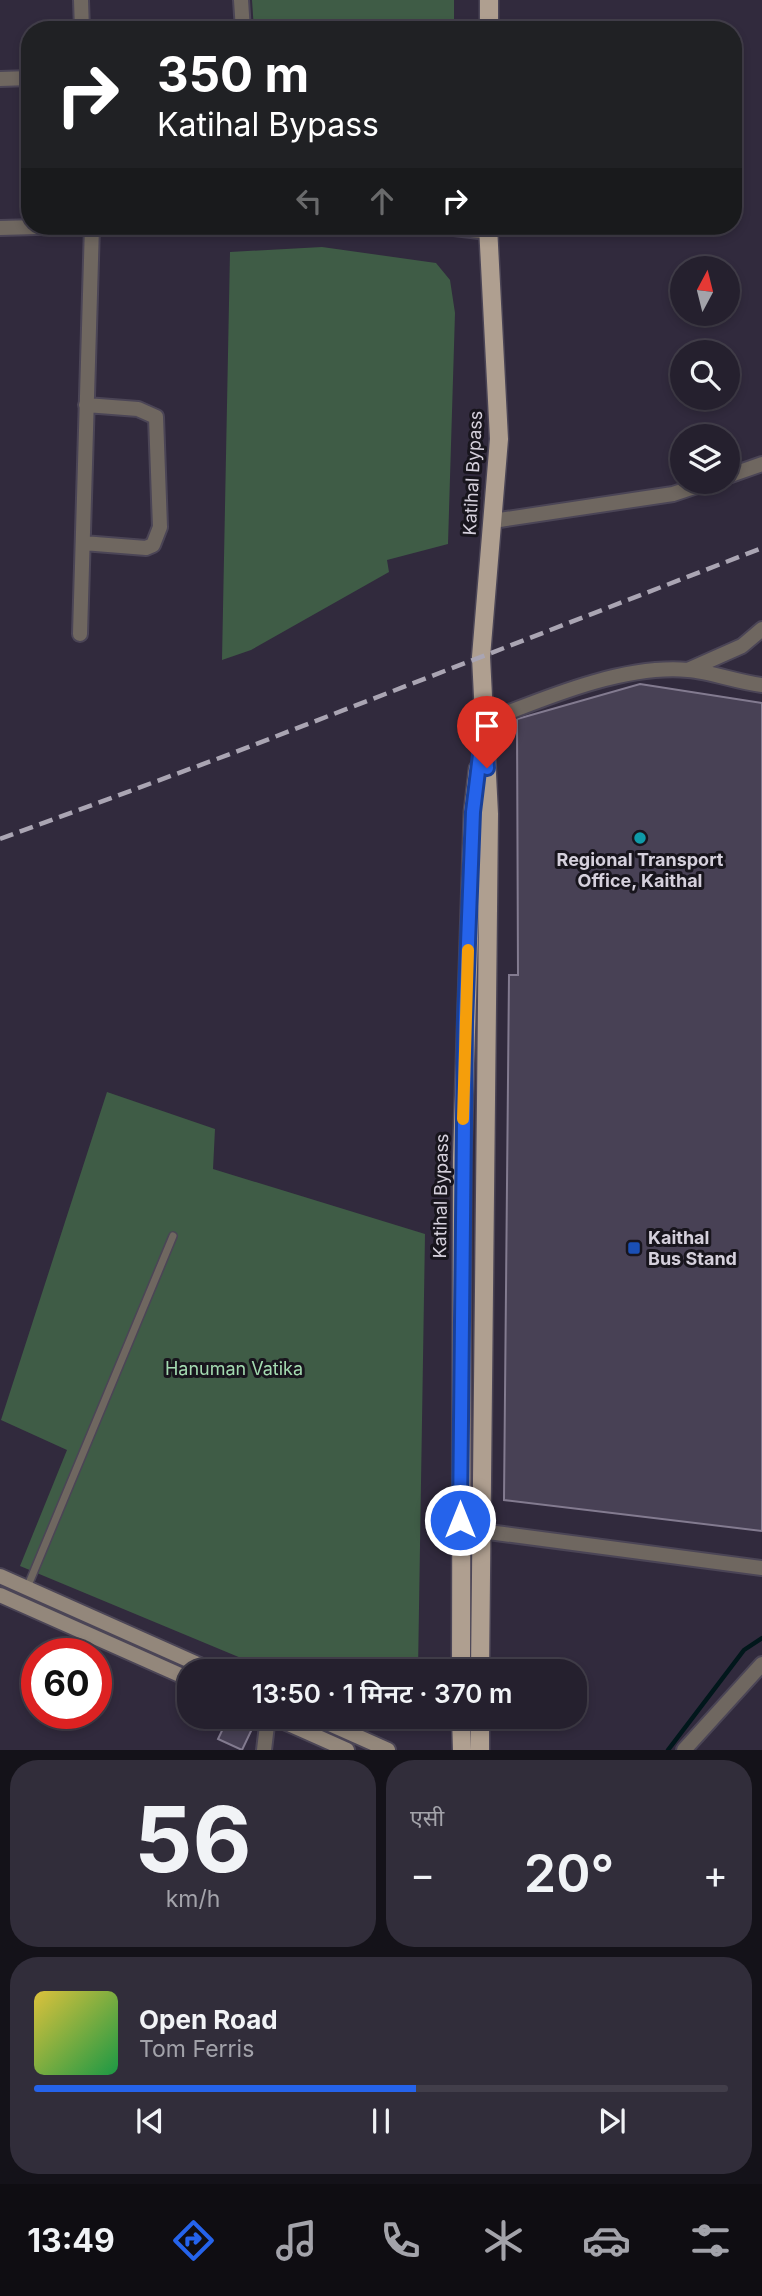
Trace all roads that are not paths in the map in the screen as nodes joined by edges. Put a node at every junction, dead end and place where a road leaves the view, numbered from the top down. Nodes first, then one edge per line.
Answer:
1 (82, 0) edge
2 (241, 0) edge
3 (489, 0) edge
4 (82, 21) edge
5 (242, 21) edge
6 (489, 21) edge
7 (21, 78) edge
8 (0, 79) edge
9 (21, 227) edge
10 (0, 228) edge
11 (92, 235) edge
12 (488, 235) edge
13 (86, 405) junction
14 (762, 464) edge
15 (740, 472) edge
16 (673, 494) edge
17 (492, 521) junction
18 (83, 542) junction
19 (762, 629) edge
20 (80, 635) dead end
21 (688, 670) junction
22 (762, 685) edge
23 (484, 722) junction
24 (173, 1236) dead end
25 (481, 1531) junction
26 (762, 1568) edge
27 (0, 1576) edge
28 (27, 1588) junction
29 (0, 1595) edge
30 (186, 1659) edge
31 (461, 1659) edge
32 (480, 1659) edge
33 (762, 1664) edge
34 (177, 1674) edge
35 (268, 1729) edge
36 (298, 1729) edge
37 (341, 1729) edge
38 (461, 1729) edge
39 (480, 1729) edge
40 (264, 1750) edge
41 (347, 1750) edge
42 (388, 1750) edge
43 (462, 1750) edge
44 (480, 1750) edge
45 (684, 1750) edge

1 - 4 street
2 - 5 street
3 - 6 main road
7 - 8 street
9 - 10 street
11 - 13 street
12 - 17 main road, Katihal Bypass
13 - 18 street
13 - 18 street
14 - 15 street
16 - 17 street
17 - 23 main road, Katihal Bypass
18 - 20 street
19 - 21 street
21 - 22 street
21 - 23 street
23 - 25 main road, Katihal Bypass
23 - 31 main road, Katihal Bypass
24 - 28 lane
25 - 26 street
25 - 32 main road, Katihal Bypass
27 - 28 main road
28 - 30 main road
29 - 34 main road
33 - 45 street
35 - 40 street
36 - 41 main road
37 - 42 main road
38 - 43 main road
39 - 44 main road

